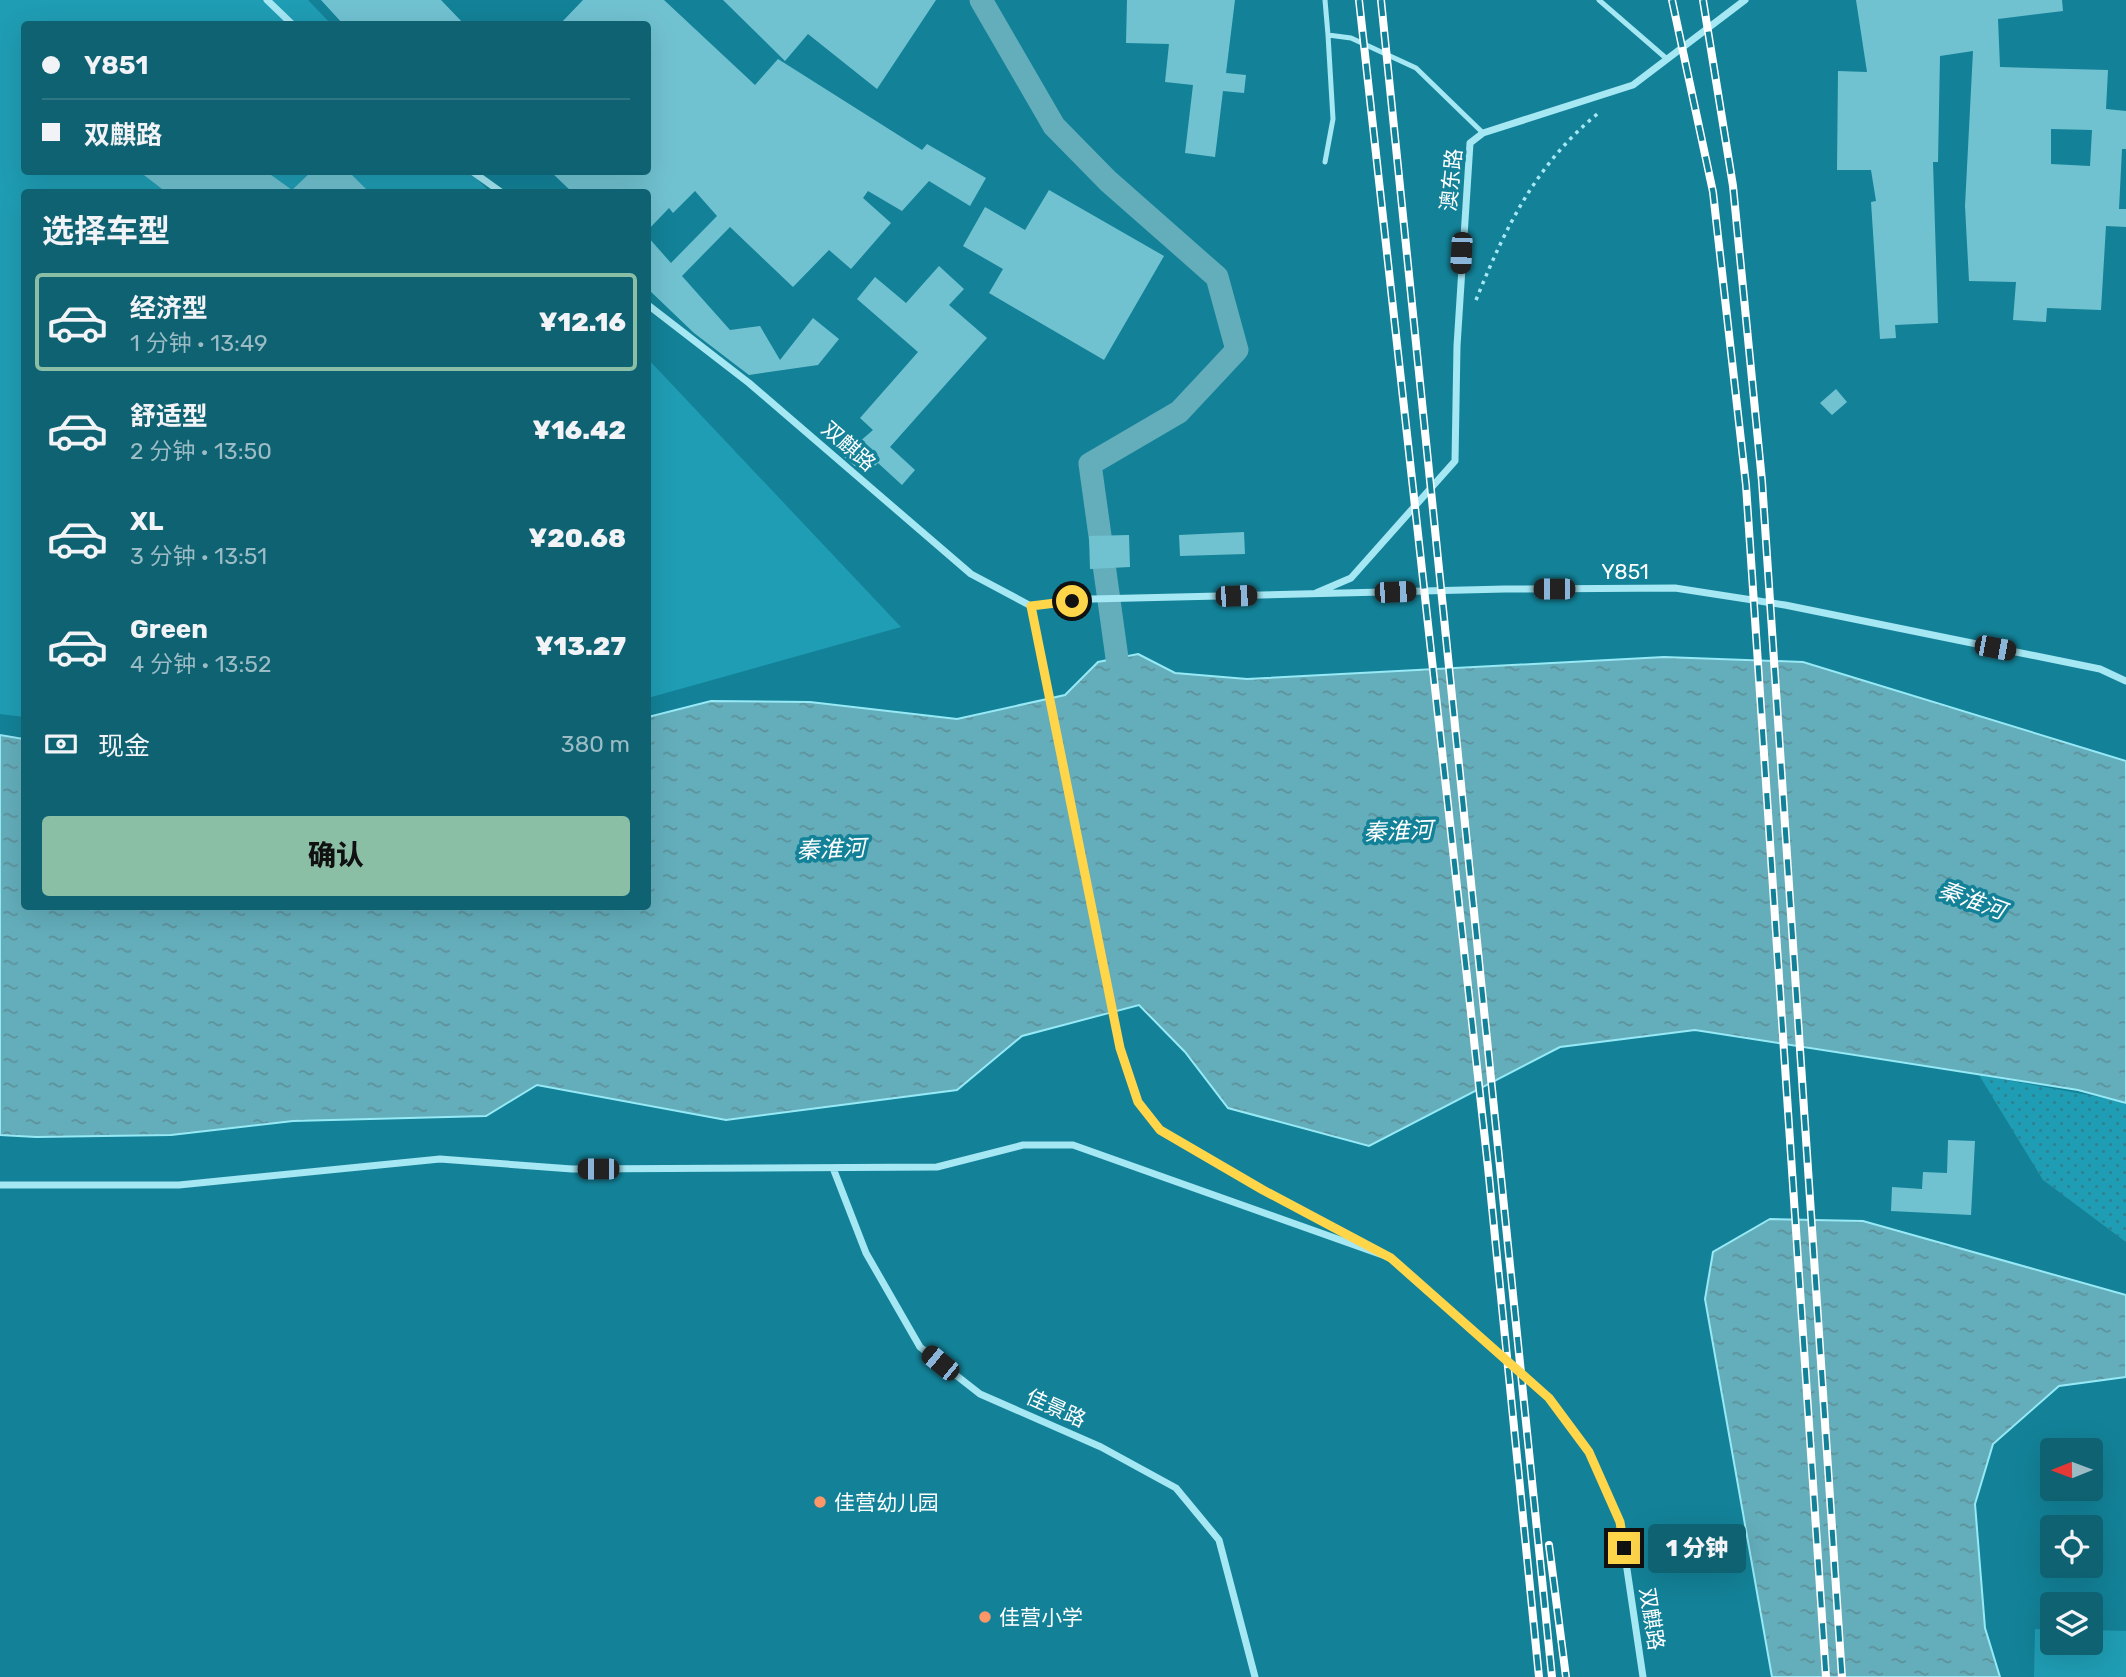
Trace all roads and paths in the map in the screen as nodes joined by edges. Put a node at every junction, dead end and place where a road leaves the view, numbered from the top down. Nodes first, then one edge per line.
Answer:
1 (267, 0) edge
2 (1325, 0) edge
3 (1599, 0) edge
4 (1745, 0) edge
5 (289, 21) edge
6 (1328, 35) junction
7 (1667, 59) junction
8 (1611, 102) dead end
9 (1483, 132) junction
10 (1325, 162) dead end
11 (477, 175) edge
12 (497, 189) edge
13 (651, 307) edge
14 (1473, 308) dead end
15 (1312, 594) junction
16 (1031, 606) junction
17 (2126, 681) edge
18 (833, 1168) junction
19 (0, 1185) edge
20 (1391, 1258) junction
21 (1255, 1677) edge
22 (1643, 1677) edge

1 - 5 street
2 - 6 lane
3 - 7 lane
4 - 7 street, 澳东路
6 - 9 lane
6 - 10 lane
7 - 9 street, 澳东路
8 - 14 path
9 - 15 street, 澳东路
11 - 12 street
13 - 16 street, 双麒路
15 - 16 street, Y851
15 - 17 street, Y851
16 - 20 street, 双麒路
18 - 19 street
18 - 20 street
18 - 21 street, 佳景路
20 - 22 street, 双麒路

